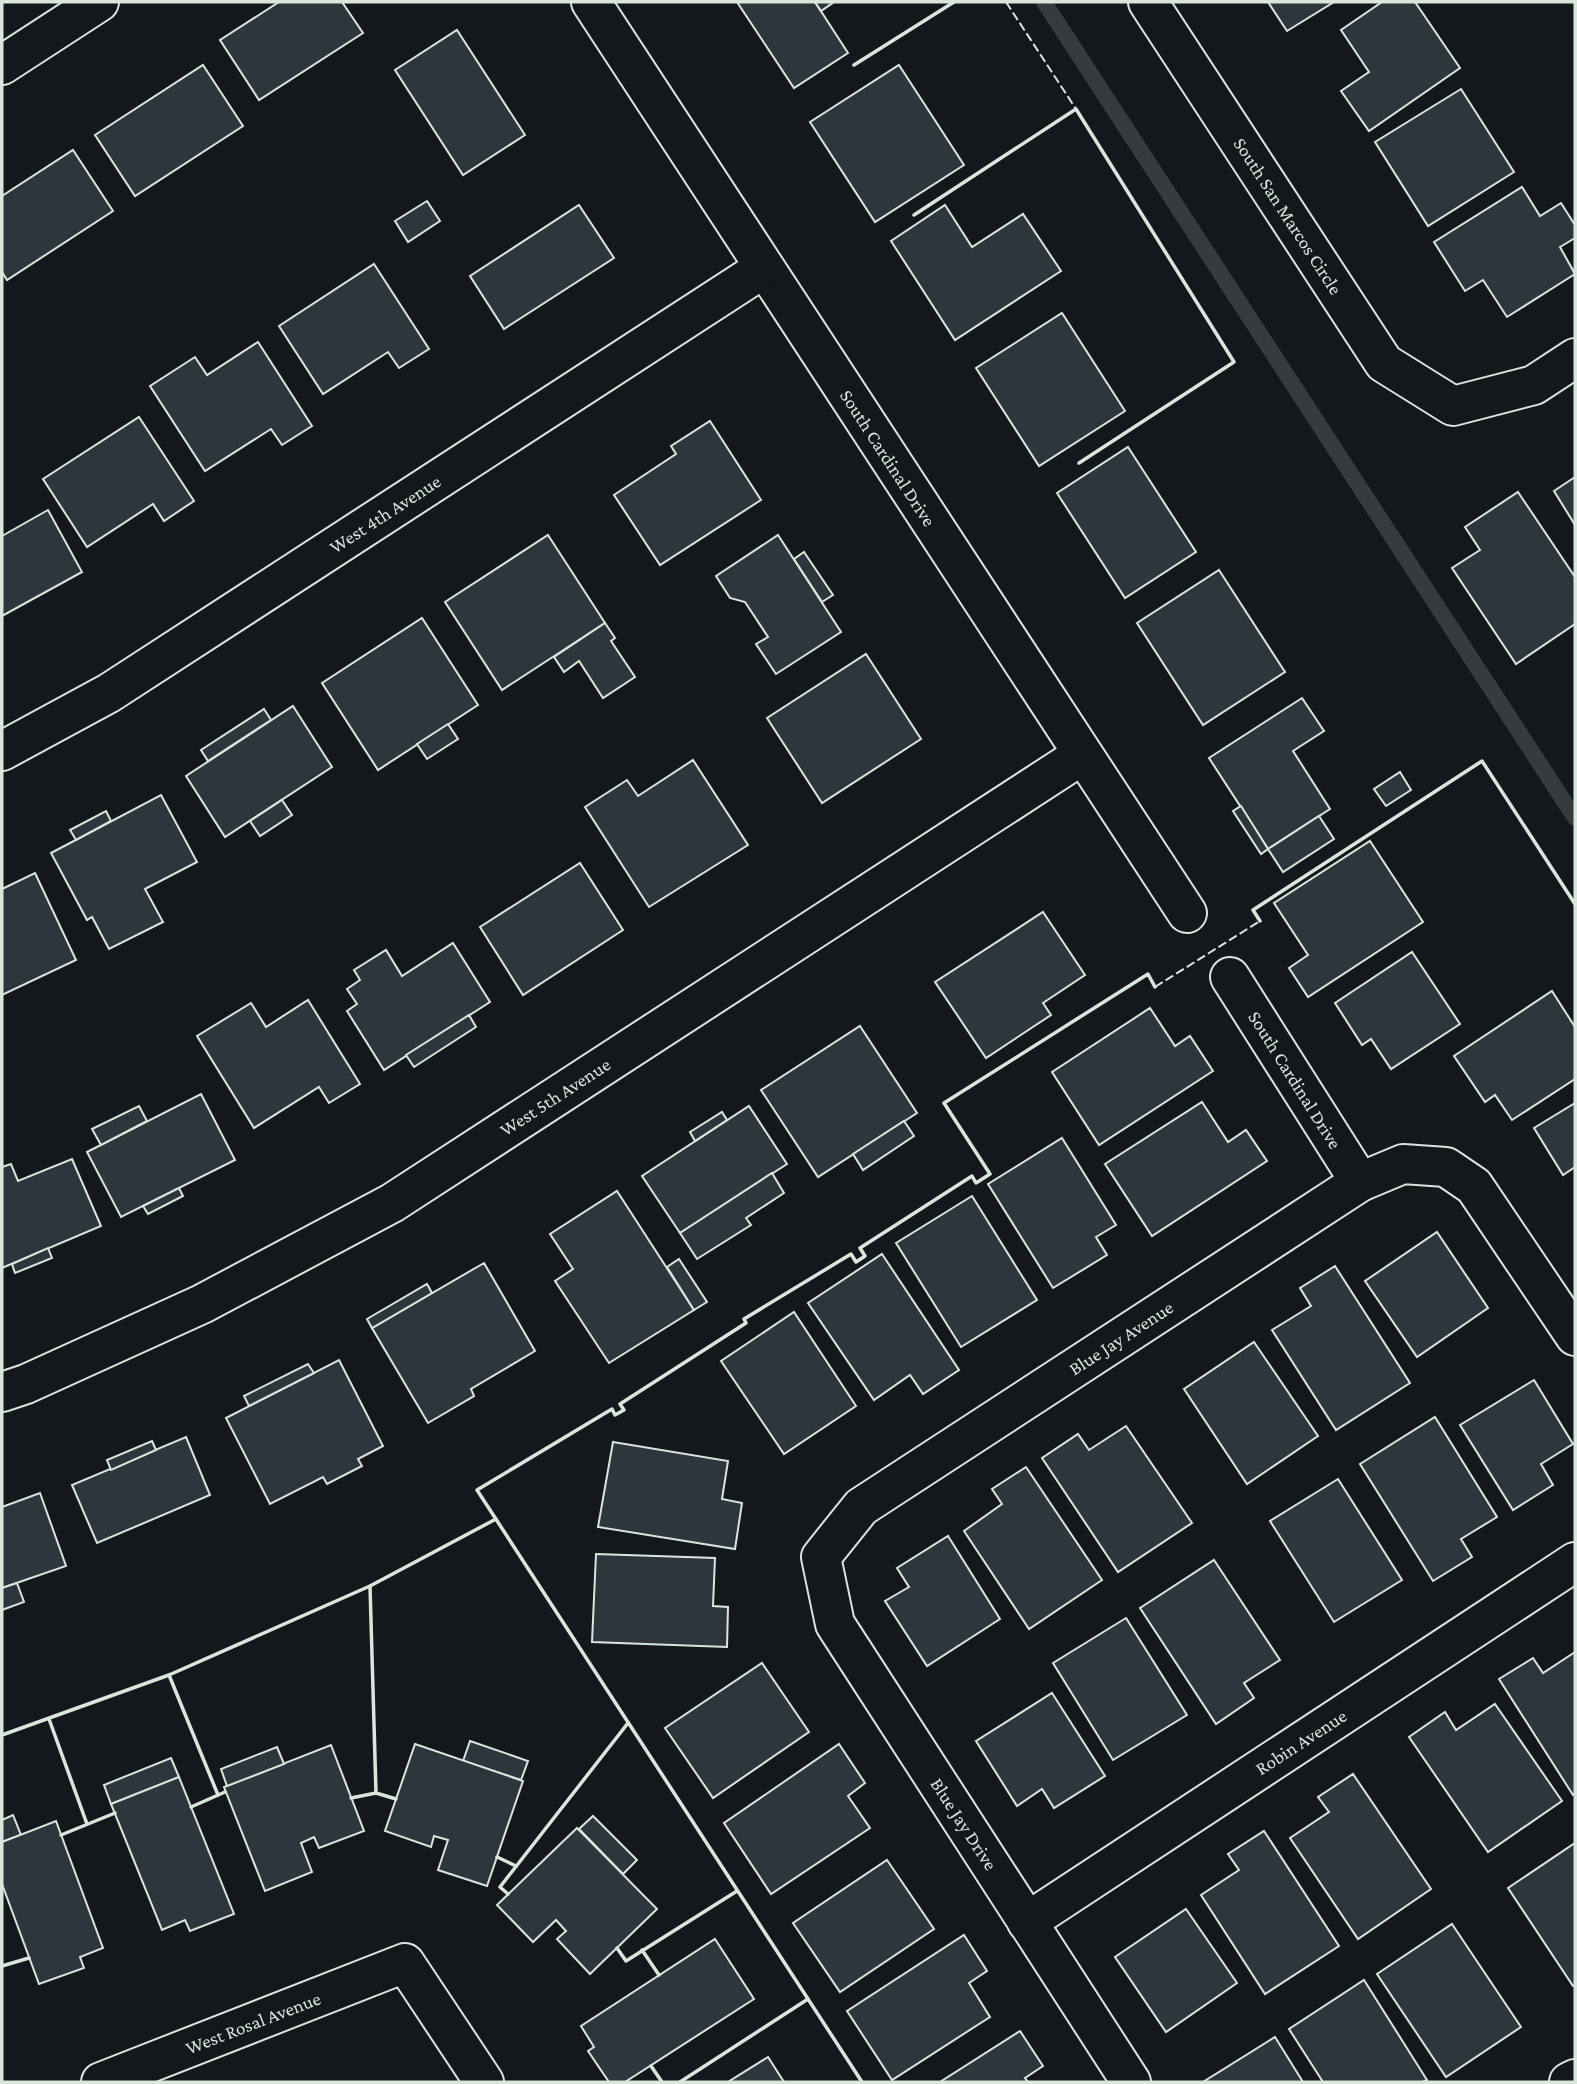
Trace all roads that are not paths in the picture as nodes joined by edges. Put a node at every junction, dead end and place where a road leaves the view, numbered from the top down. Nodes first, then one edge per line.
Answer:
1 (99, 2) edge
2 (591, 2) edge
3 (1148, 2) edge
4 (2, 65) edge
5 (764, 268) junction
6 (1575, 358) edge
7 (2, 751) edge
8 (1082, 755) junction
9 (1187, 913) dead end
10 (1230, 977) dead end
11 (1360, 1182) junction
12 (1575, 1336) edge
13 (2, 1392) edge
14 (821, 1557) joint
15 (1575, 1562) edge
16 (1027, 1922) junction
17 (1575, 2078) edge
18 (101, 2082) edge
19 (484, 2082) edge
20 (1131, 2082) edge
21 (1569, 2082) edge

1 - 4 street
2 - 5 street, South Cardinal Drive
3 - 6 street, South San Marcos Circle
5 - 7 street, West 4th Avenue
5 - 8 street, South Cardinal Drive
8 - 9 street, South Cardinal Drive
8 - 13 street, West 5th Avenue
10 - 11 street, South Cardinal Drive
11 - 12 street, Blue Jay Avenue
11 - 14 street, Blue Jay Avenue
14 - 16 street, Blue Jay Drive
15 - 16 street, Robin Avenue
16 - 20 street, Blue Jay Drive
17 - 21 street
18 - 19 street, West Rosal Avenue

